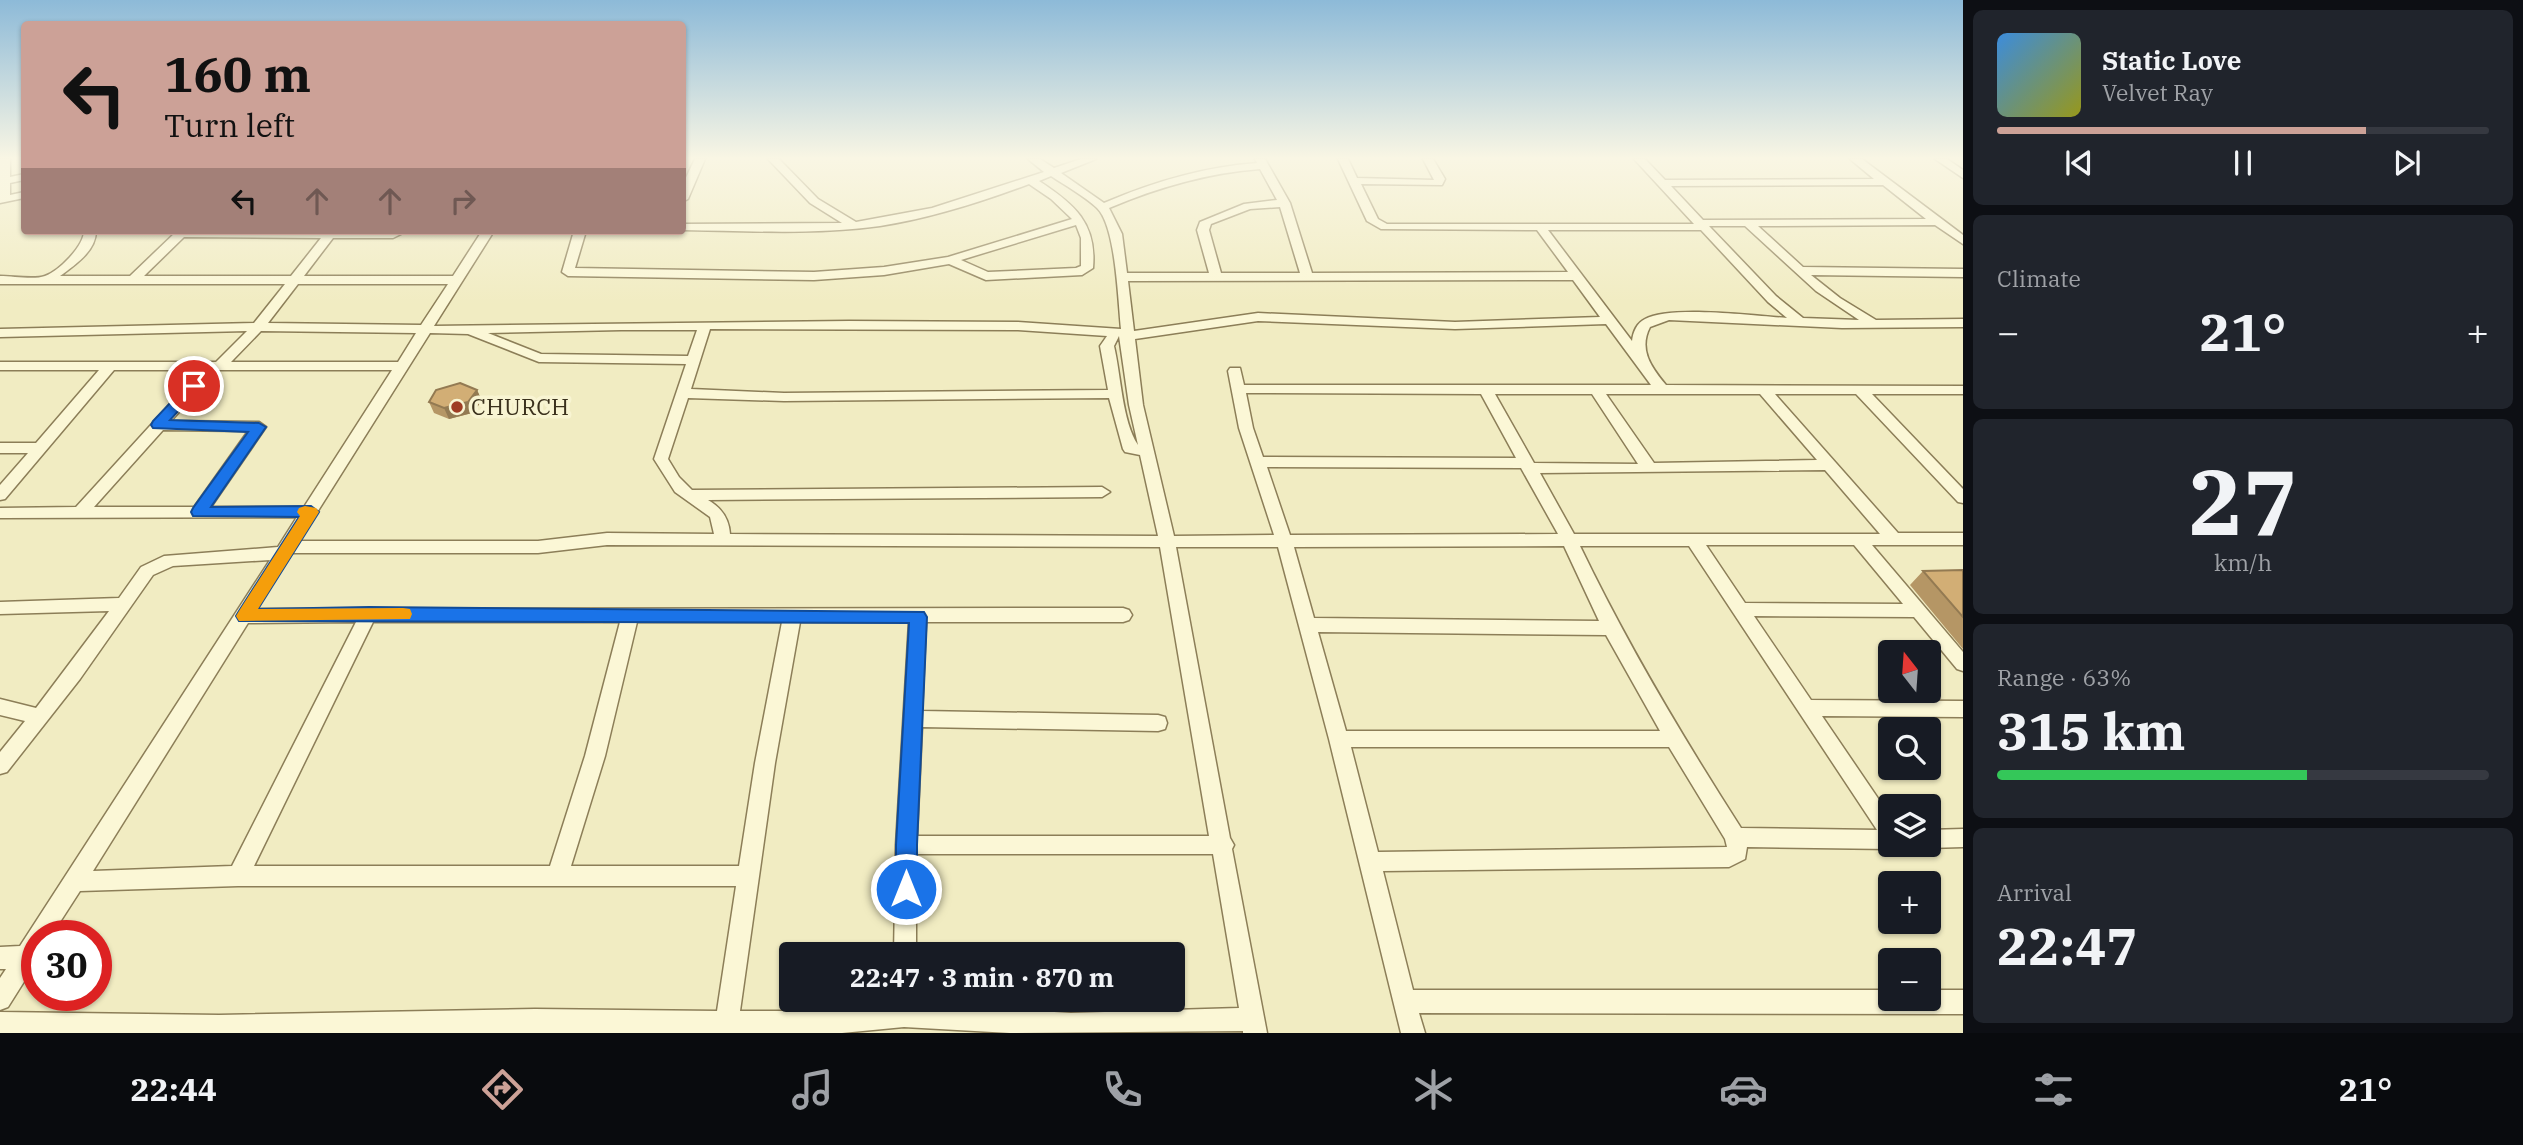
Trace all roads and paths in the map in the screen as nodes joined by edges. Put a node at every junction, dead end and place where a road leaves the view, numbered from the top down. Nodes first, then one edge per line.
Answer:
1 (824, 207) edge
2 (945, 207) edge
3 (1069, 207) edge
4 (1103, 207) edge
5 (1245, 207) edge
6 (1285, 207) edge
7 (1366, 207) edge
8 (1685, 207) edge
9 (1918, 207) edge
10 (1076, 220) junction
11 (1747, 222) junction
12 (1938, 222) junction
13 (853, 225) junction
14 (1702, 225) junction
15 (686, 227) edge
16 (1540, 227) junction
17 (92, 235) edge
18 (180, 235) edge
19 (322, 235) edge
20 (485, 235) edge
21 (579, 235) edge
22 (1963, 241) edge
23 (950, 260) junction
24 (1800, 271) junction
25 (1963, 273) edge
26 (1216, 276) junction
27 (1307, 276) junction
28 (1575, 276) junction
29 (1119, 277) junction
30 (134, 279) junction
31 (295, 279) junction
32 (0, 280) edge
33 (48, 280) junction
34 (457, 280) junction
35 (1608, 320) junction
36 (1801, 323) junction
37 (1963, 323) edge
38 (1876, 324) junction
39 (705, 326) junction
40 (258, 327) junction
41 (426, 329) junction
42 (467, 330) junction
43 (0, 333) edge
44 (1123, 334) junction
45 (694, 360) junction
46 (1641, 361) junction
47 (0, 366) edge
48 (110, 366) junction
49 (216, 366) junction
50 (403, 366) junction
51 (1235, 371) dead end
52 (1238, 389) junction
53 (1486, 390) junction
54 (1596, 390) junction
55 (1661, 390) junction
56 (1764, 390) junction
57 (1861, 391) junction
58 (1960, 393) edge
59 (682, 394) junction
60 (1115, 394) junction
61 (158, 425) junction
62 (0, 448) edge
63 (42, 448) junction
64 (1147, 452) junction
65 (1256, 461) junction
66 (1830, 464) junction
67 (1526, 465) junction
68 (1650, 468) junction
69 (1102, 492) dead end
70 (0, 495) edge
71 (689, 495) junction
72 (1963, 498) edge
73 (81, 512) junction
74 (199, 512) junction
75 (311, 512) junction
76 (0, 513) edge
77 (1963, 538) edge
78 (722, 539) junction
79 (1693, 539) junction
80 (1894, 539) junction
81 (1284, 540) junction
82 (1569, 540) junction
83 (1859, 540) junction
84 (1167, 541) junction
85 (285, 550) junction
86 (122, 604) junction
87 (0, 608) edge
88 (1742, 609) junction
89 (1921, 611) junction
90 (369, 614) junction
91 (1123, 615) dead end
92 (245, 616) junction
93 (630, 616) junction
94 (792, 616) junction
95 (918, 617) junction
96 (1308, 625) junction
97 (1611, 628) junction
98 (1963, 664) edge
99 (0, 707) edge
100 (1806, 708) junction
101 (1963, 709) edge
102 (40, 716) junction
103 (913, 719) junction
104 (1158, 723) dead end
105 (1339, 739) junction
106 (1674, 739) junction
107 (0, 766) edge
108 (1878, 815) edge
109 (1735, 837) junction
110 (1963, 838) edge
111 (1941, 839) edge
112 (1878, 840) edge
113 (906, 845) junction
114 (1224, 845) junction
115 (1370, 862) junction
116 (558, 875) junction
117 (238, 876) junction
118 (750, 876) junction
119 (74, 881) junction
120 (50, 920) edge
121 (905, 942) edge
122 (21, 950) edge
123 (0, 958) edge
124 (21, 966) edge
125 (0, 999) edge
126 (1406, 1001) junction
127 (1963, 1002) edge
128 (880, 1012) edge
129 (950, 1012) edge
130 (727, 1021) junction
131 (0, 1024) edge
132 (1254, 1026) edge
133 (534, 1027) edge
134 (1413, 1033) edge

1 - 13 street
2 - 13 street
3 - 10 street
4 - 29 street
5 - 26 street
6 - 27 street
7 - 16 street
8 - 14 street
9 - 12 street
10 - 23 street
10 - 23 street
11 - 12 street
11 - 14 street
11 - 24 street
12 - 22 street
13 - 15 street
14 - 16 street
14 - 36 street
16 - 28 street
17 - 33 street
18 - 30 street
19 - 31 street
20 - 34 street
21 - 23 street
24 - 25 street
24 - 38 street
26 - 27 street
26 - 29 street
27 - 28 street
28 - 35 street
29 - 44 street
30 - 31 street
30 - 33 street
31 - 34 street
31 - 40 street
32 - 33 street
34 - 41 street
35 - 44 street
35 - 46 street
36 - 38 street
36 - 46 street
37 - 38 street
39 - 42 street
39 - 44 street
39 - 45 street
40 - 41 street
40 - 43 street
40 - 49 street
41 - 42 street
41 - 50 street
42 - 45 street
44 - 60 street
44 - 64 street
45 - 59 street
46 - 55 street
47 - 48 street
48 - 49 street
48 - 63 street
49 - 50 street
49 - 61 street
50 - 75 street
51 - 52 street
52 - 53 street
52 - 65 street
53 - 54 street
53 - 67 street
54 - 55 street
54 - 68 street
55 - 56 street
56 - 57 street
56 - 66 street
57 - 58 street
57 - 72 street
59 - 60 street
59 - 71 street
60 - 64 street
61 - 73 street
61 - 74 street
62 - 63 street
63 - 70 street
64 - 84 street
65 - 67 street
65 - 81 street
66 - 68 street
66 - 80 street
67 - 68 street
67 - 82 street
69 - 71 street
71 - 78 street
73 - 74 street
73 - 76 street
74 - 75 street
75 - 85 street
77 - 80 street
78 - 84 street
78 - 85 street
79 - 82 street
79 - 83 street
79 - 88 street
80 - 83 street
81 - 82 street
81 - 84 street
81 - 96 street
82 - 97 street
83 - 89 street
84 - 114 street
85 - 86 street
85 - 92 street
86 - 87 street
86 - 102 street
88 - 89 street
88 - 100 street
89 - 98 street
90 - 92 street
90 - 93 street
90 - 117 street
91 - 95 street
92 - 119 street
93 - 94 street
93 - 116 street
94 - 95 street
94 - 118 street
95 - 103 street
96 - 97 street
96 - 105 street
97 - 106 street
99 - 102 street
100 - 101 street
100 - 108 street
102 - 107 street
103 - 104 street
103 - 113 street
105 - 106 street
105 - 115 street
106 - 109 street
109 - 112 street
109 - 115 street
110 - 111 street
113 - 114 street
113 - 121 street
114 - 132 street
115 - 126 street
116 - 117 street
116 - 118 street
117 - 119 street
118 - 130 street
119 - 120 street
122 - 123 street
124 - 125 street
126 - 127 street
126 - 134 street
128 - 130 street
129 - 132 street
130 - 133 street
131 - 133 street

